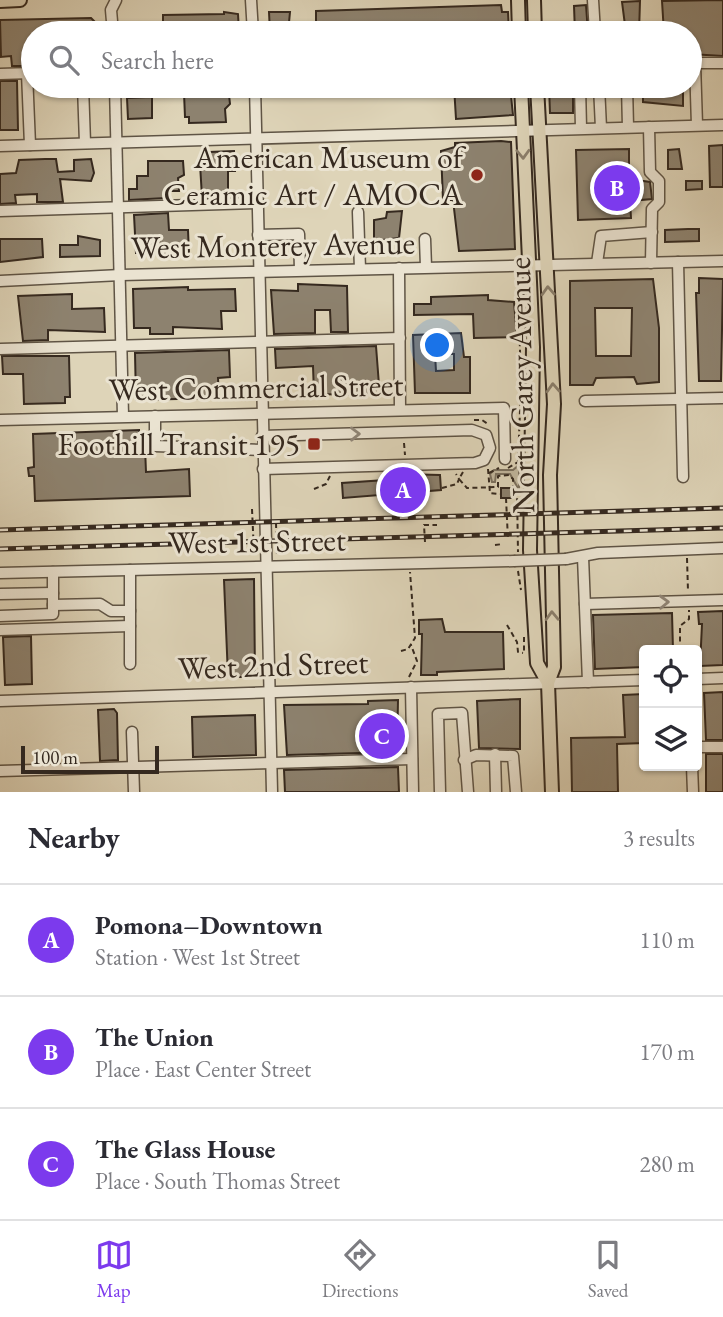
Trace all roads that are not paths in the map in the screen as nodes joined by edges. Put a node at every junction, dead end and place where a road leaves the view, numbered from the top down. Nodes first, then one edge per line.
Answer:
1 (20, 0) edge
2 (116, 0) edge
3 (251, 0) edge
4 (518, 0) edge
5 (534, 0) edge
6 (593, 0) edge
7 (0, 1) edge
8 (112, 21) edge
9 (252, 21) edge
10 (519, 21) edge
11 (535, 21) edge
12 (594, 21) edge
13 (702, 63) edge
14 (723, 63) edge
15 (21, 73) edge
16 (0, 74) edge
17 (30, 98) edge
18 (83, 98) edge
19 (115, 98) edge
20 (255, 98) edge
21 (521, 98) edge
22 (538, 98) edge
23 (580, 98) edge
24 (600, 98) edge
25 (627, 98) edge
26 (696, 98) edge
27 (697, 125) junction
28 (723, 125) edge
29 (628, 127) junction
30 (649, 127) junction
31 (581, 128) junction
32 (601, 128) junction
33 (522, 130) junction
34 (540, 130) junction
35 (257, 137) junction
36 (117, 141) junction
37 (85, 143) junction
38 (30, 145) junction
39 (0, 146) edge
40 (258, 203) junction
41 (119, 207) junction
42 (0, 211) edge
43 (358, 212) dead end
44 (652, 232) junction
45 (258, 235) junction
46 (425, 239) dead end
47 (723, 261) edge
48 (678, 262) junction
49 (651, 263) junction
50 (528, 264) junction
51 (547, 264) junction
52 (597, 264) junction
53 (399, 268) junction
54 (426, 268) junction
55 (360, 269) junction
56 (300, 270) junction
57 (258, 271) junction
58 (121, 275) junction
59 (0, 281) edge
60 (400, 338) junction
61 (260, 341) junction
62 (122, 345) junction
63 (0, 349) edge
64 (681, 398) junction
65 (723, 398) edge
66 (585, 401) dead end
67 (400, 410) junction
68 (262, 414) junction
69 (122, 416) junction
70 (155, 416) junction
71 (0, 420) edge
72 (262, 436) junction
73 (263, 450) junction
74 (506, 459) dead end
75 (263, 469) junction
76 (683, 477) dead end
77 (723, 548) edge
78 (583, 557) junction
79 (267, 567) junction
80 (130, 570) junction
81 (52, 572) junction
82 (0, 573) edge
83 (53, 593) junction
84 (0, 594) edge
85 (723, 600) edge
86 (585, 604) junction
87 (53, 610) junction
88 (130, 611) junction
89 (0, 616) edge
90 (130, 626) junction
91 (0, 630) edge
92 (130, 664) dead end
93 (723, 678) edge
94 (702, 679) edge
95 (639, 680) edge
96 (588, 682) junction
97 (410, 683) junction
98 (548, 683) junction
99 (269, 693) junction
100 (0, 701) edge
101 (132, 732) dead end
102 (702, 747) edge
103 (723, 747) edge
104 (495, 754) junction
105 (412, 759) junction
106 (464, 760) junction
107 (272, 762) junction
108 (134, 766) junction
109 (0, 771) edge
110 (692, 771) edge
111 (134, 792) edge
112 (272, 792) edge
113 (412, 792) edge
114 (440, 792) edge
115 (468, 792) edge
116 (496, 792) edge
117 (516, 792) edge
118 (552, 792) edge
119 (693, 792) edge

1 - 7 main road
2 - 8 street
3 - 9 street
4 - 10 main road
5 - 11 main road
6 - 12 street
13 - 14 street
15 - 16 street
17 - 38 street
18 - 37 street
19 - 36 street
20 - 35 street
21 - 33 main road, North Garey Avenue
22 - 34 main road, North Garey Avenue
23 - 31 street
24 - 32 street
25 - 29 street
26 - 27 street
27 - 28 street
27 - 30 street
29 - 30 street
29 - 32 street
30 - 44 street
31 - 32 street
31 - 34 street
33 - 34 street
33 - 35 street
33 -> 50 main road, North Garey Avenue
34 - 51 main road, North Garey Avenue
35 - 36 street
35 - 40 street
36 - 37 street
36 - 41 street
37 - 38 street
38 - 39 street
40 - 41 street
40 - 45 street
41 - 42 street
41 - 58 street
43 - 55 street
44 - 49 street
44 - 52 street
45 - 56 street
45 - 57 street
46 - 54 street
47 - 48 street, West Monterey Avenue
48 - 49 street, West Monterey Avenue
48 - 64 street
49 - 52 street, West Monterey Avenue
50 - 51 street, West Monterey Avenue
50 - 54 street, West Monterey Avenue
50 - 98 main road, North Garey Avenue
51 - 52 street, West Monterey Avenue
98 -> 51 main road, North Garey Avenue
53 - 54 street, West Monterey Avenue
53 - 55 street, West Monterey Avenue
53 - 60 street
55 - 56 street, West Monterey Avenue
56 - 57 street, West Monterey Avenue
57 - 58 street, West Monterey Avenue
57 - 61 street
58 - 59 street, West Monterey Avenue
58 - 62 street
60 - 61 street
60 - 67 street
61 - 62 street
61 - 68 street
62 - 63 street
62 - 69 street
64 - 65 street
64 - 66 street
64 - 76 street
67 - 68 street, West Commercial Street
67 - 74 street, West Commercial Street
68 - 70 street, West Commercial Street
68 - 72 street
69 - 70 street, West Commercial Street
69 - 71 street, West Commercial Street
70 - 73 street
72 - 73 street
72 -> 75 street
73 - 75 street
75 - 79 street
77 - 78 street, West 1st Street
78 - 79 street, West 1st Street, bridge
78 - 86 street
79 - 80 street, West 1st Street
79 - 99 street
80 - 81 street, West 1st Street
80 - 88 street
81 - 82 street, West 1st Street
81 - 83 street
83 - 84 street
83 - 87 street
86 -> 85 street
86 - 96 street
87 - 88 street
87 - 89 street
88 - 90 street
90 - 91 street
90 - 92 street
93 - 94 street
95 - 96 street, West 2nd Street
96 - 98 street, West 2nd Street
97 - 98 street, West 2nd Street
97 - 99 street, West 2nd Street
97 - 105 street
98 - 118 main road
99 - 100 street, West 2nd Street
99 - 107 street
101 - 108 street
102 - 103 street
104 - 106 street
104 - 116 street
104 - 117 street
105 - 107 street
105 - 113 street
106 - 114 street
106 - 115 street
107 - 108 street
107 - 112 street
108 - 109 street
108 - 111 street
110 - 119 street

